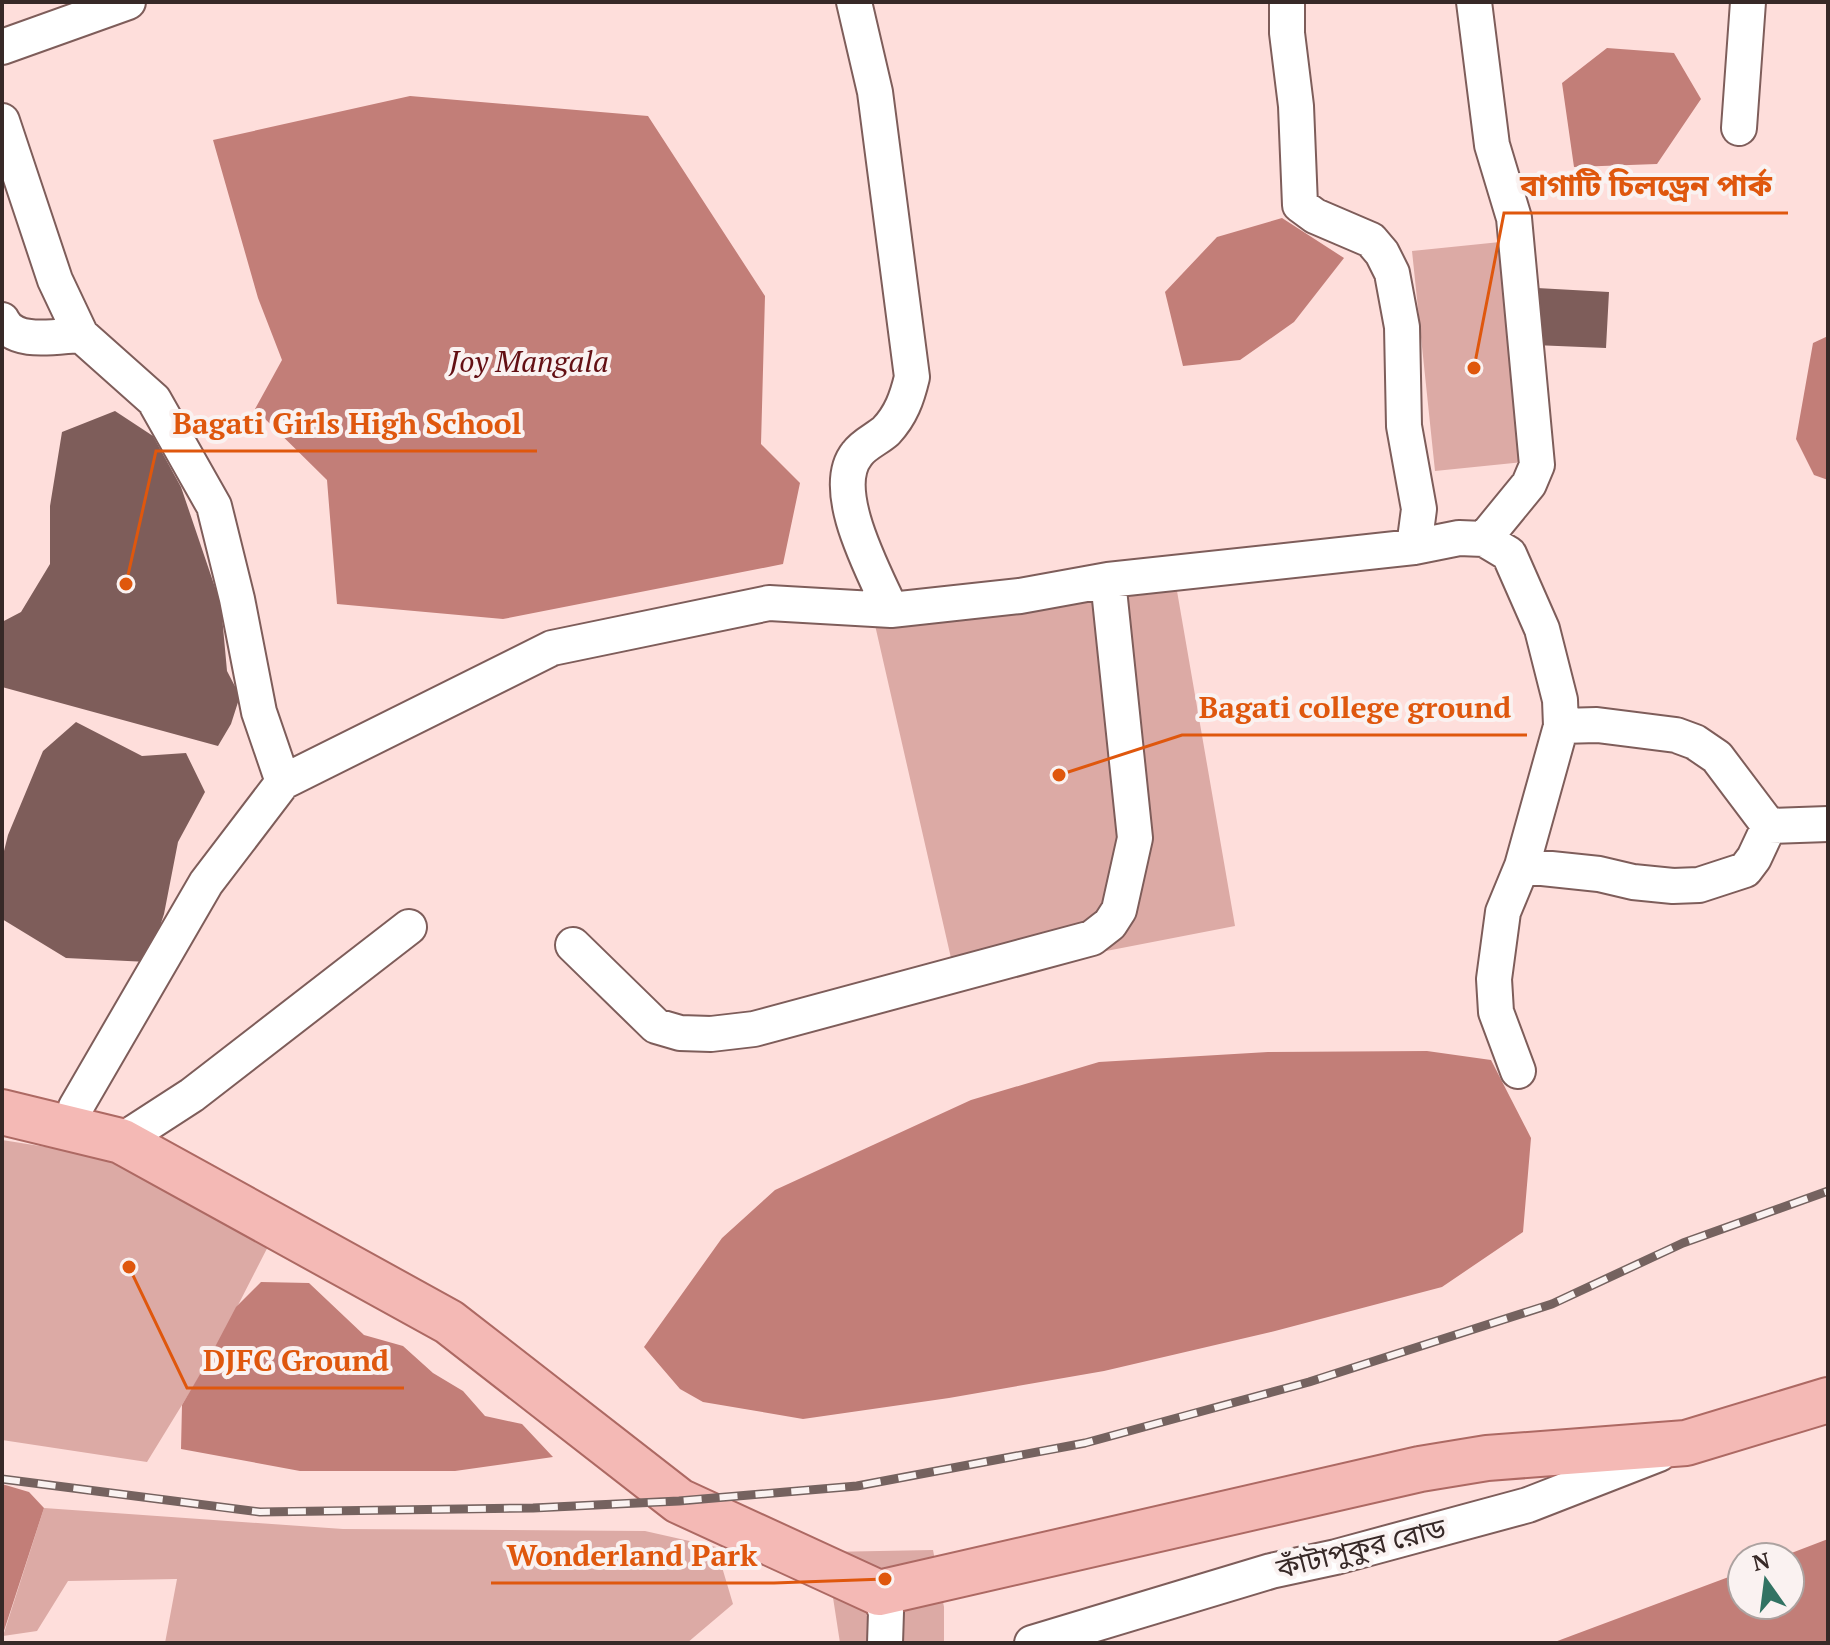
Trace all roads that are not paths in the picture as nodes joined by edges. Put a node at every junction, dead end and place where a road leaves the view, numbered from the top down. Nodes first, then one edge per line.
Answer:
1 (128, 2) edge
2 (854, 2) edge
3 (1287, 2) edge
4 (1474, 2) edge
5 (1748, 2) edge
6 (2, 47) edge
7 (2, 121) edge
8 (1739, 128) dead end
9 (2, 320) edge
10 (81, 335) junction
11 (1484, 539) junction
12 (1414, 547) junction
13 (1108, 580) junction
14 (891, 610) junction
15 (1561, 726) junction
16 (283, 782) junction
17 (1828, 824) edge
18 (1769, 826) junction
19 (1522, 866) junction
20 (409, 927) dead end
21 (573, 945) dead end
22 (1518, 1071) dead end
23 (3, 1112) edge
24 (71, 1127) junction
25 (121, 1141) junction
26 (1828, 1400) edge
27 (1686, 1443) junction
28 (879, 1593) junction
29 (885, 1643) edge
30 (1032, 1643) edge

1 - 6 street
2 - 14 street
3 - 12 street
4 - 11 street
5 - 8 street
7 - 10 street
9 - 10 street
10 - 16 street
11 - 12 street
11 - 15 street
12 - 13 street
13 - 14 street
13 - 21 street
14 - 16 street
15 - 18 street
15 - 19 street
16 - 24 street
17 - 18 street
18 - 19 street
19 - 22 street
20 - 25 street
23 - 24 main road
24 - 25 main road
25 - 28 main road
26 - 27 main road
27 - 28 main road
27 - 30 street, কাঁটাপুকুর রোড
28 - 29 street

